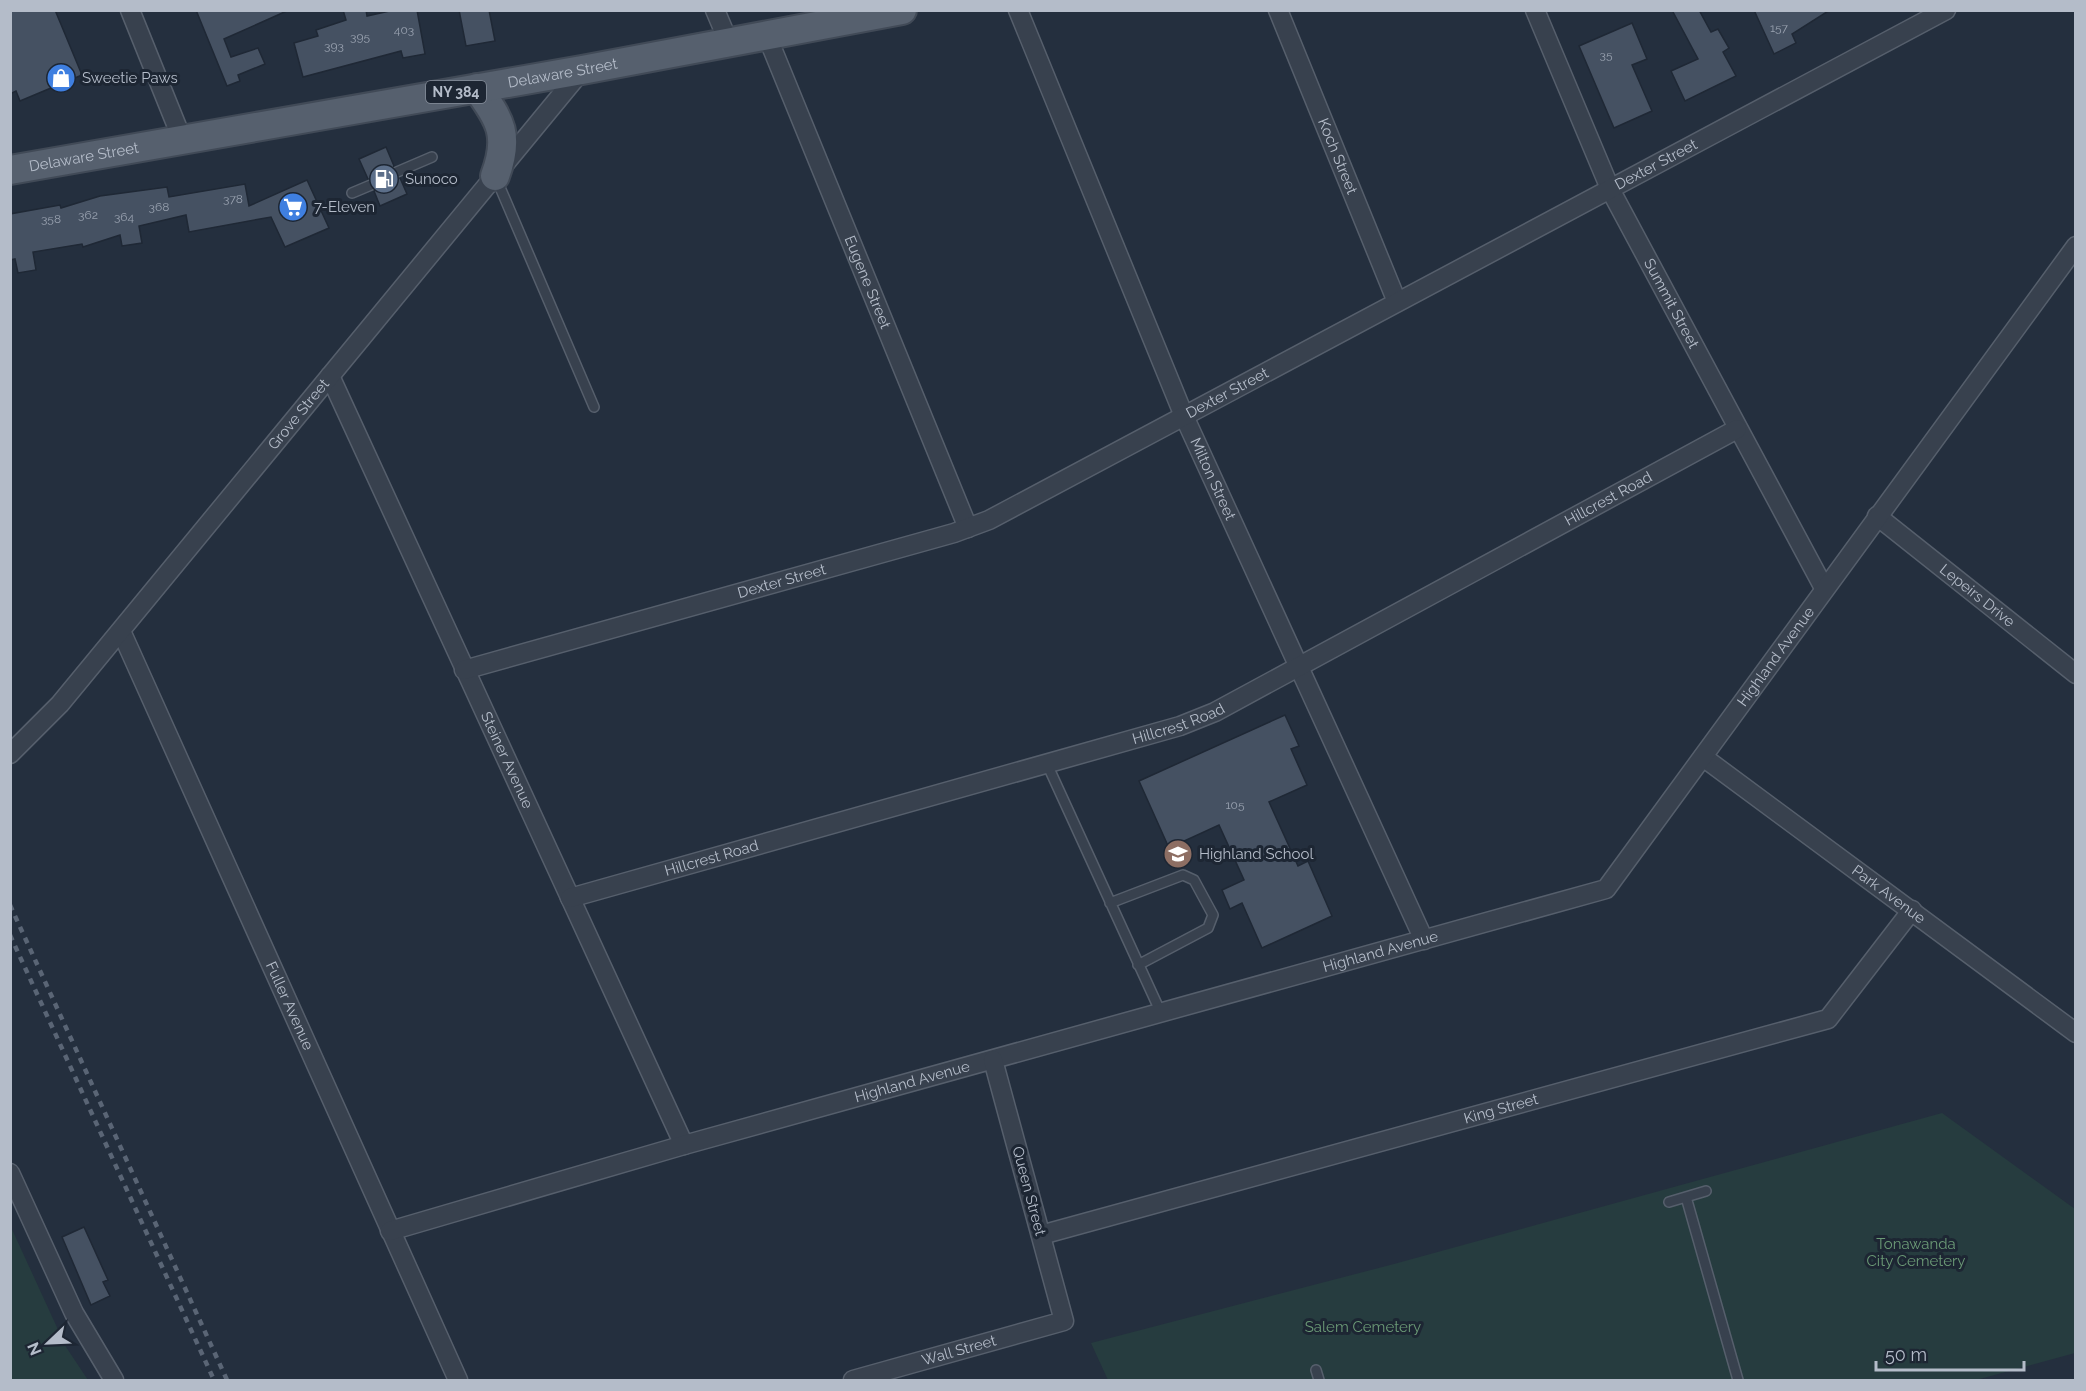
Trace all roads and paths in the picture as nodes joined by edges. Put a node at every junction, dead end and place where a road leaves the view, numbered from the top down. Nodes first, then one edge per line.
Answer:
1 (130, 10) edge
2 (715, 10) edge
3 (902, 10) edge
4 (1018, 10) edge
5 (1278, 10) edge
6 (1535, 10) edge
7 (1946, 10) edge
8 (767, 36) junction
9 (729, 43) junction
10 (582, 70) junction
11 (477, 88) junction
12 (182, 139) junction
13 (432, 156) dead end
14 (10, 170) edge
15 (397, 172) dead end
16 (495, 176) junction
17 (371, 185) dead end
18 (1611, 191) junction
19 (352, 193) dead end
20 (2076, 246) edge
21 (1397, 302) junction
22 (330, 376) junction
23 (594, 407) dead end
24 (1184, 416) junction
25 (1737, 429) junction
26 (1877, 516) junction
27 (968, 528) junction
28 (1824, 588) junction
29 (121, 631) junction
30 (1298, 667) junction
31 (464, 670) junction
32 (2076, 674) edge
33 (10, 754) edge
34 (1702, 757) junction
35 (1047, 764) junction
36 (570, 898) junction
37 (1110, 903) junction
38 (1912, 910) junction
39 (1425, 940) junction
40 (1138, 965) junction
41 (1161, 1013) junction
42 (2076, 1033) edge
43 (993, 1060) junction
44 (684, 1145) junction
45 (10, 1173) edge
46 (1706, 1191) dead end
47 (1686, 1197) junction
48 (1669, 1202) dead end
49 (390, 1231) junction
50 (1041, 1235) junction
51 (1064, 1321) joint
52 (1316, 1370) dead end
53 (114, 1380) edge
54 (458, 1380) edge
55 (853, 1380) edge
56 (1319, 1380) edge
57 (1738, 1380) edge

1 - 12 street
2 - 9 street
3 - 8 main road, Delaware Street / NY 384
4 - 24 street, Milton Street
5 - 21 street, Koch Street
6 - 18 street, Summit Street
7 - 18 street, Dexter Street
8 - 9 main road, Delaware Street / NY 384
8 - 27 street, Eugene Street
9 - 10 main road, Delaware Street / NY 384
10 - 11 main road, Delaware Street / NY 384
10 - 16 street, Grove Street
11 - 12 main road, Delaware Street / NY 384
11 - 16 main road
12 - 14 main road, Delaware Street / NY 384
13 - 15 lane
16 - 22 street, Grove Street
16 - 23 lane
17 - 19 lane
18 - 21 street, Dexter Street
18 - 25 street, Summit Street
20 - 26 street, Highland Avenue
21 - 24 street, Dexter Street
22 - 29 street, Grove Street
22 - 31 street, Steiner Avenue
24 - 27 street, Dexter Street
24 - 30 street, Milton Street
25 - 28 street, Summit Street
25 - 30 street, Hillcrest Road
26 - 28 street, Highland Avenue
26 - 32 street, Lepeirs Drive
27 - 31 street, Dexter Street
28 - 34 street, Highland Avenue
29 - 33 street, Grove Street
29 - 49 street, Fuller Avenue
30 - 35 street, Hillcrest Road
30 - 39 street, Milton Street
31 - 36 street, Steiner Avenue
34 - 38 street, Park Avenue
34 - 39 street, Highland Avenue
35 - 36 street, Hillcrest Road
35 - 37 lane
36 - 44 street, Steiner Avenue
37 - 40 lane
37 - 40 lane
38 - 42 street, Park Avenue
38 - 50 street, King Street
39 - 41 street, Highland Avenue
40 - 41 lane
41 - 43 street, Highland Avenue
43 - 44 street, Highland Avenue
43 - 50 street, Queen Street
44 - 49 street, Highland Avenue
45 - 53 street
46 - 47 lane
47 - 48 lane
47 - 57 lane
49 - 54 street, Fuller Avenue
50 - 51 street, Queen Street
51 - 55 street, Wall Street
52 - 56 lane

